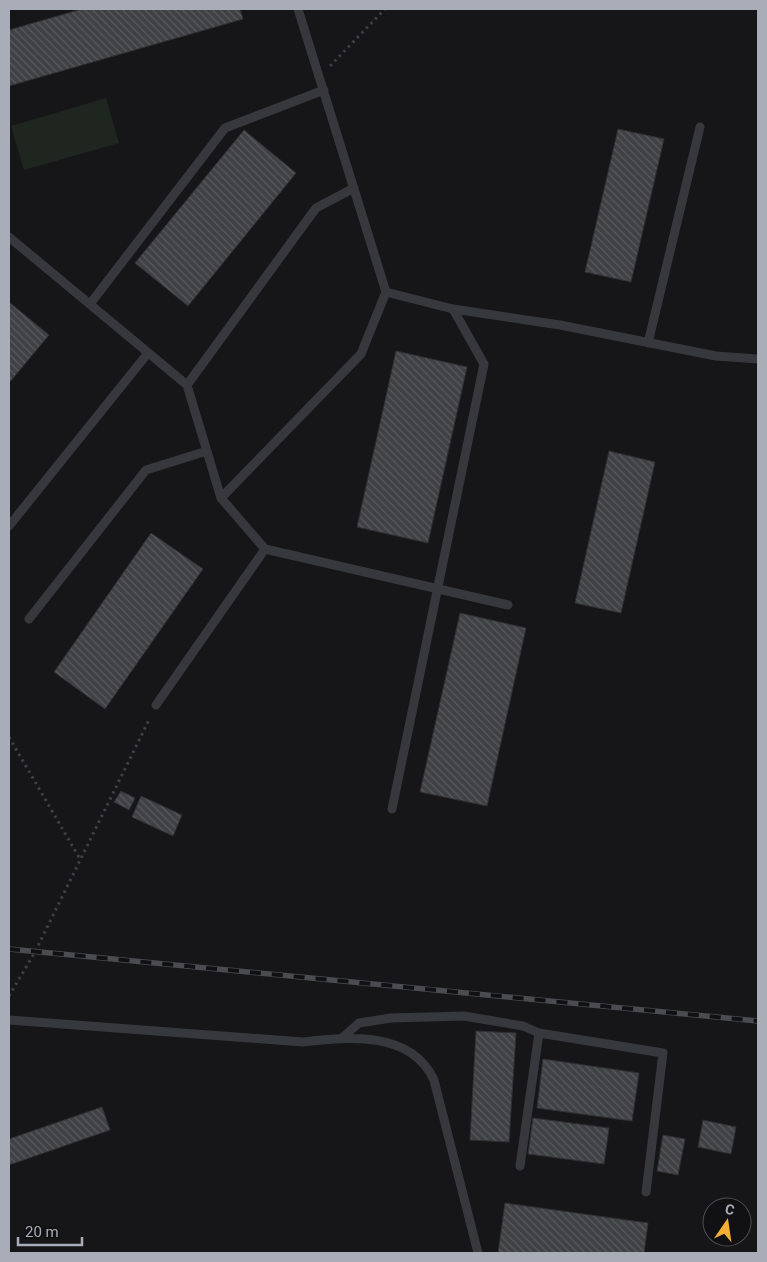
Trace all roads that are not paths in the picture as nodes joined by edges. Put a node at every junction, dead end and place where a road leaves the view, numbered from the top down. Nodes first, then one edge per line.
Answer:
1 (298, 9) edge
2 (324, 90) junction
3 (700, 127) dead end
4 (354, 188) junction
5 (9, 237) edge
6 (386, 292) junction
7 (90, 304) junction
8 (453, 308) junction
9 (648, 343) junction
10 (148, 353) junction
11 (758, 359) edge
12 (186, 385) junction
13 (207, 451) junction
14 (221, 498) junction
15 (9, 526) edge
16 (265, 549) junction
17 (438, 588) junction
18 (508, 605) dead end
19 (29, 619) dead end
20 (156, 705) road end
21 (392, 809) dead end
22 (9, 1020) edge
23 (539, 1033) junction
24 (342, 1038) junction
25 (520, 1166) dead end
26 (646, 1192) dead end
27 (478, 1253) edge

1 - 2 lane
2 - 4 lane
2 - 7 lane
3 - 9 lane
4 - 6 lane
4 - 12 lane
5 - 7 lane
6 - 8 lane
6 - 14 lane
7 - 10 lane
8 - 9 lane
8 - 17 lane
9 - 11 lane
10 - 12 lane
10 - 15 lane
12 - 13 lane
13 - 14 lane
13 - 19 lane
14 - 16 lane
16 - 17 lane
16 - 20 lane
17 - 18 lane
17 - 21 lane
22 - 24 lane
23 - 24 lane
23 - 25 lane
23 - 26 lane
24 - 27 lane

